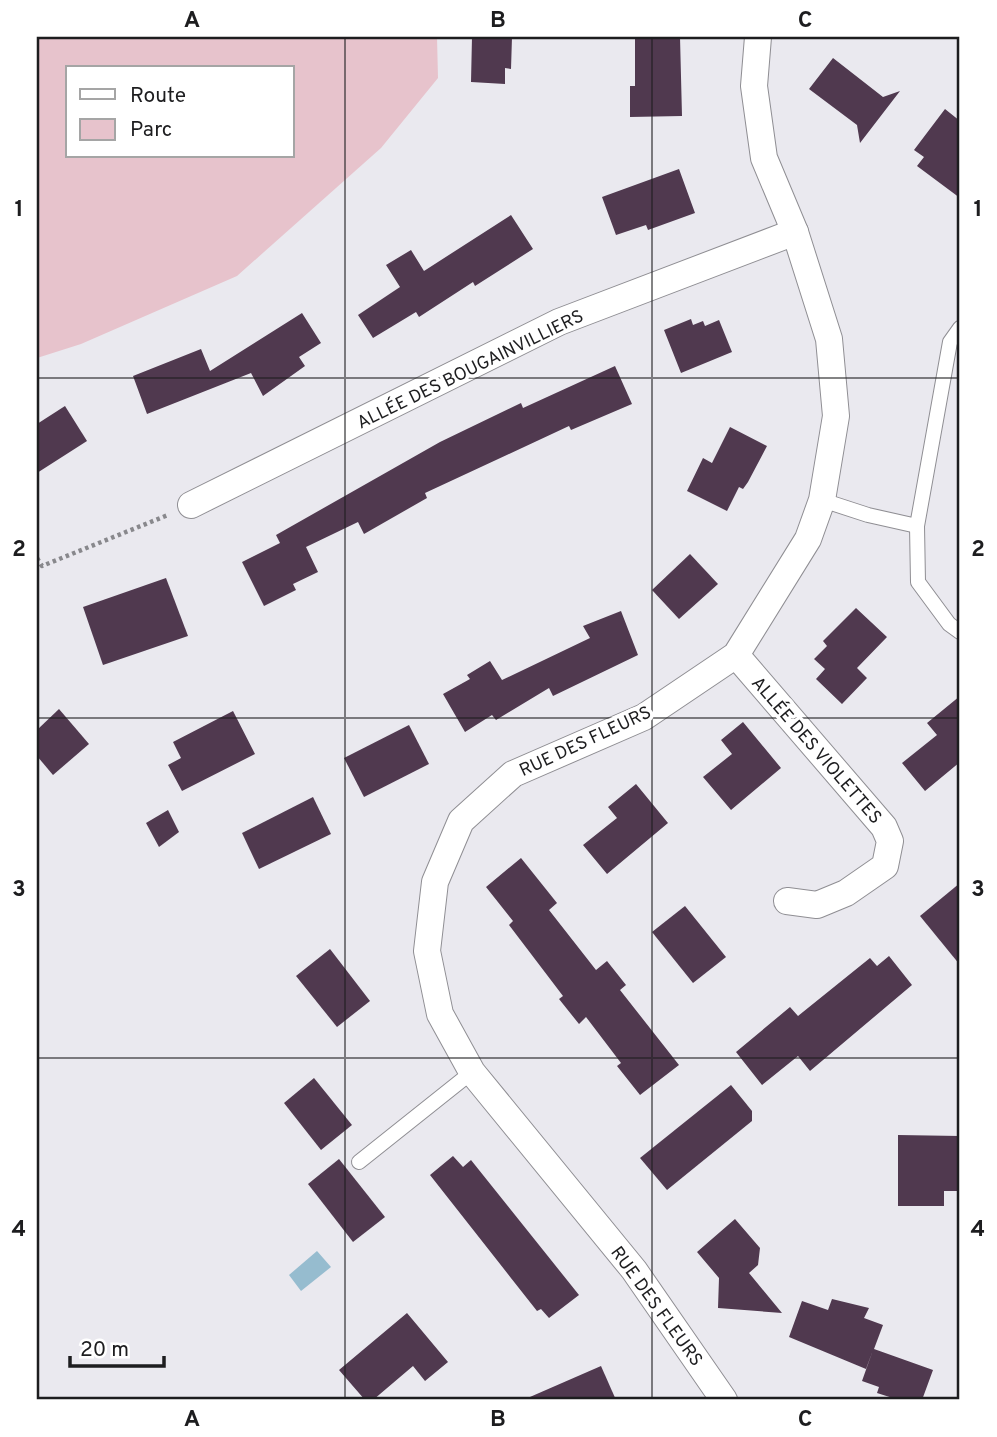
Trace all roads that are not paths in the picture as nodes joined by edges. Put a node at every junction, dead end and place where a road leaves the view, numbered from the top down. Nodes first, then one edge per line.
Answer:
1 (758, 37) edge
2 (795, 232) junction
3 (960, 328) edge
4 (822, 500) junction
5 (191, 505) road end
6 (918, 526) junction
7 (960, 632) edge
8 (736, 654) junction
9 (788, 901) dead end
10 (472, 1072) junction
11 (359, 1162) dead end
12 (724, 1400) edge

1 - 2 street, RUE DES FLEURS
2 - 4 street, RUE DES FLEURS
2 - 5 street, ALLÉE DES BOUGAINVILLIERS
3 - 6 lane
4 - 6 lane
4 - 8 street, RUE DES FLEURS
6 - 7 lane
8 - 9 street, ALLÉE DES VIOLETTES
8 - 10 street, RUE DES FLEURS
10 - 11 lane
10 - 12 street, RUE DES FLEURS

